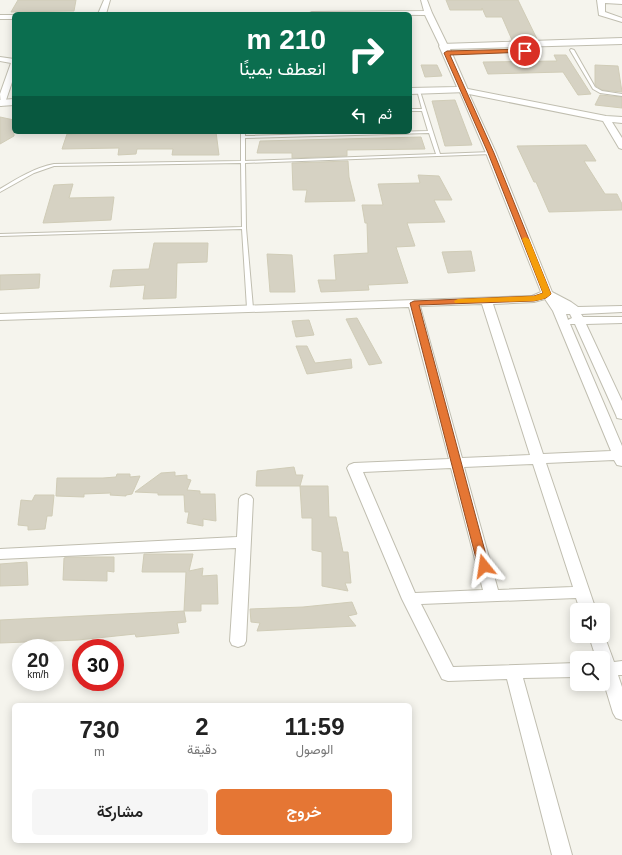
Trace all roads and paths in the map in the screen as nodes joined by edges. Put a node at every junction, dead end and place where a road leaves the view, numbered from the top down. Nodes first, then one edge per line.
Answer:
1 (107, 0) edge
2 (424, 0) edge
3 (601, 0) edge
4 (622, 2) edge
5 (103, 12) edge
6 (412, 13) edge
7 (428, 13) junction
8 (0, 17) edge
9 (12, 17) edge
10 (622, 20) edge
11 (622, 41) edge
12 (622, 49) edge
13 (446, 50) junction
14 (572, 50) junction
15 (0, 59) edge
16 (12, 62) edge
17 (12, 72) edge
18 (464, 90) junction
19 (414, 91) edge
20 (622, 95) edge
21 (5, 103) edge
22 (412, 110) edge
23 (424, 110) junction
24 (606, 119) junction
25 (622, 120) edge
26 (412, 132) edge
27 (431, 132) junction
28 (306, 134) edge
29 (243, 135) edge
30 (622, 146) edge
31 (491, 153) junction
32 (438, 155) junction
33 (244, 162) junction
34 (0, 192) edge
35 (244, 228) junction
36 (0, 235) edge
37 (547, 294) junction
38 (486, 300) junction
39 (414, 303) junction
40 (250, 308) junction
41 (622, 309) edge
42 (577, 315) junction
43 (561, 316) junction
44 (0, 317) edge
45 (622, 320) edge
46 (622, 415) edge
47 (621, 457) edge
48 (538, 460) junction
49 (456, 463) junction
50 (246, 499) dead end
51 (244, 542) junction
52 (0, 554) edge
53 (582, 592) junction
54 (492, 596) junction
55 (410, 599) junction
56 (586, 603) edge
57 (238, 641) dead end
58 (600, 643) edge
59 (611, 669) edge
60 (570, 670) edge
61 (513, 672) junction
62 (622, 713) edge
63 (562, 855) edge

1 - 5 street
2 - 7 street
3 - 4 street
3 - 10 street
6 - 7 street
7 - 13 street
8 - 9 street
11 - 13 street
12 - 14 street
13 - 14 street
13 - 18 street
14 - 20 lane
15 - 16 street
17 - 21 street
18 - 19 street
18 - 24 street
18 - 31 street
19 - 23 lane
22 - 23 lane
23 - 27 lane
24 - 25 street
24 - 30 street
26 - 27 lane
27 - 32 lane
28 - 29 lane
29 - 33 lane
31 - 32 lane
31 - 37 street
32 - 33 lane
33 - 34 lane
33 - 35 lane
35 - 36 lane
35 - 40 lane
37 - 38 street
37 - 42 street
37 - 43 street
38 - 39 street
38 - 48 street
39 - 40 street
39 - 49 street
40 - 44 street
41 - 42 street
42 - 43 street
42 - 45 street
42 - 46 street
43 - 47 street
47 - 48 street
48 - 49 street
48 - 53 street
49 - 54 street
49 - 55 street
50 - 51 street
51 - 52 street
51 - 57 street
53 - 54 street
53 - 56 street
54 - 55 street
55 - 61 street
58 - 59 street
59 - 62 street
60 - 61 street
61 - 63 street

